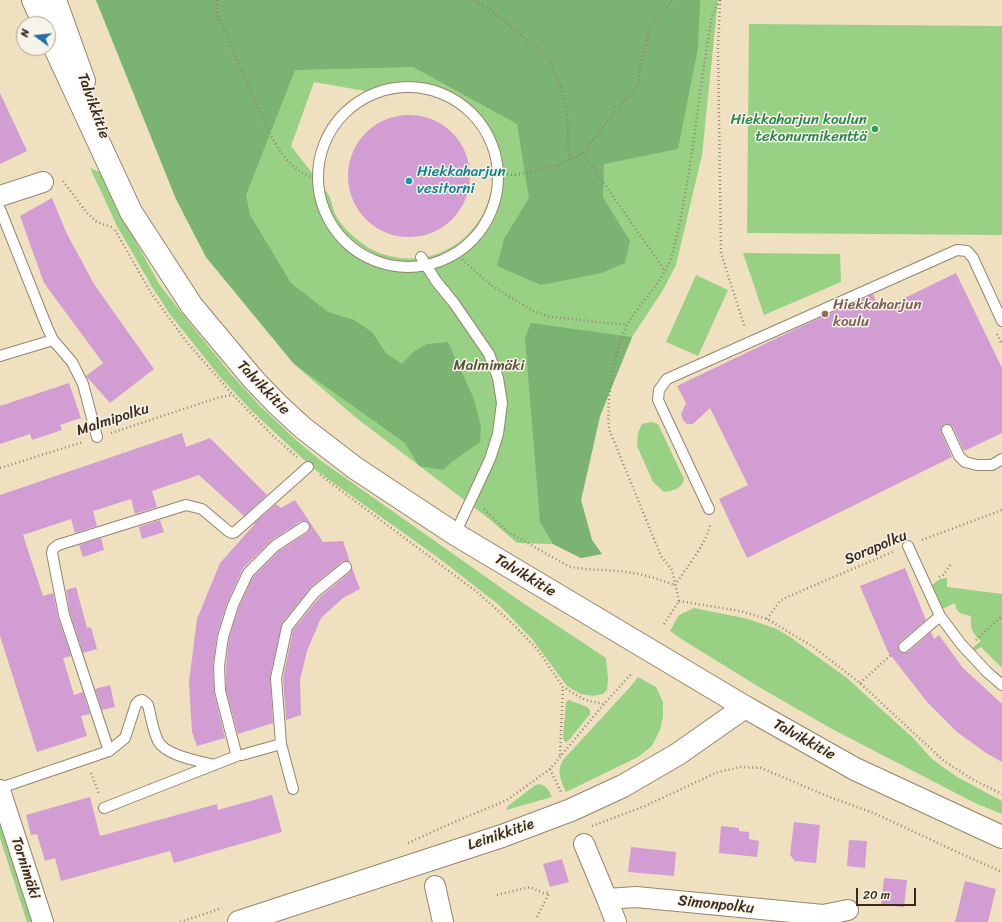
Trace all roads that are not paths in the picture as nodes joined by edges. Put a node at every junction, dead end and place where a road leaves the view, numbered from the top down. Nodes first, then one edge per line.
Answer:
1 (33, 0) edge
2 (55, 0) edge
3 (40, 16) edge
4 (56, 51) edge
5 (43, 182) road end
6 (0, 196) edge
7 (0, 209) edge
8 (131, 212) junction
9 (423, 262) junction
10 (1002, 321) edge
11 (53, 340) junction
12 (0, 356) edge
13 (947, 430) dead end
14 (97, 437) road end
15 (1002, 459) edge
16 (308, 467) road end
17 (709, 509) road end
18 (304, 527) dead end
19 (455, 534) junction
20 (908, 546) road end
21 (346, 567) dead end
22 (940, 616) junction
23 (904, 647) dead end
24 (1002, 685) edge
25 (745, 707) junction
26 (281, 744) junction
27 (109, 751) junction
28 (239, 755) junction
29 (214, 765) junction
30 (0, 789) edge
31 (293, 789) dead end
32 (104, 808) road end
33 (585, 836) road end
34 (1002, 837) edge
35 (435, 886) dead end
36 (607, 899) junction
37 (848, 910) dead end
38 (43, 922) edge
39 (239, 922) edge
40 (443, 922) edge
41 (616, 922) edge

1 - 3 main road
2 - 8 main road, Talvikkitie
4 - 8 main road, Talvikkitie
5 - 6 street
7 - 11 lane
8 - 19 main road, Talvikkitie
9 - 9 lane
9 - 19 lane
10 - 17 lane
11 - 12 lane
11 - 14 lane
13 - 15 lane
16 - 27 lane
18 - 28 lane
19 - 25 main road, Talvikkitie
20 - 22 lane
21 - 26 lane
22 - 23 lane
22 - 24 lane
25 - 34 main road, Talvikkitie
25 - 39 main road, Leinikkitie
26 - 28 lane
26 - 31 lane
27 - 29 lane
27 - 30 lane
28 - 29 lane
29 - 32 lane
30 - 38 street, Tornimäki
33 - 36 street
35 - 40 street
36 - 37 street, Simonpolku
36 - 41 street

